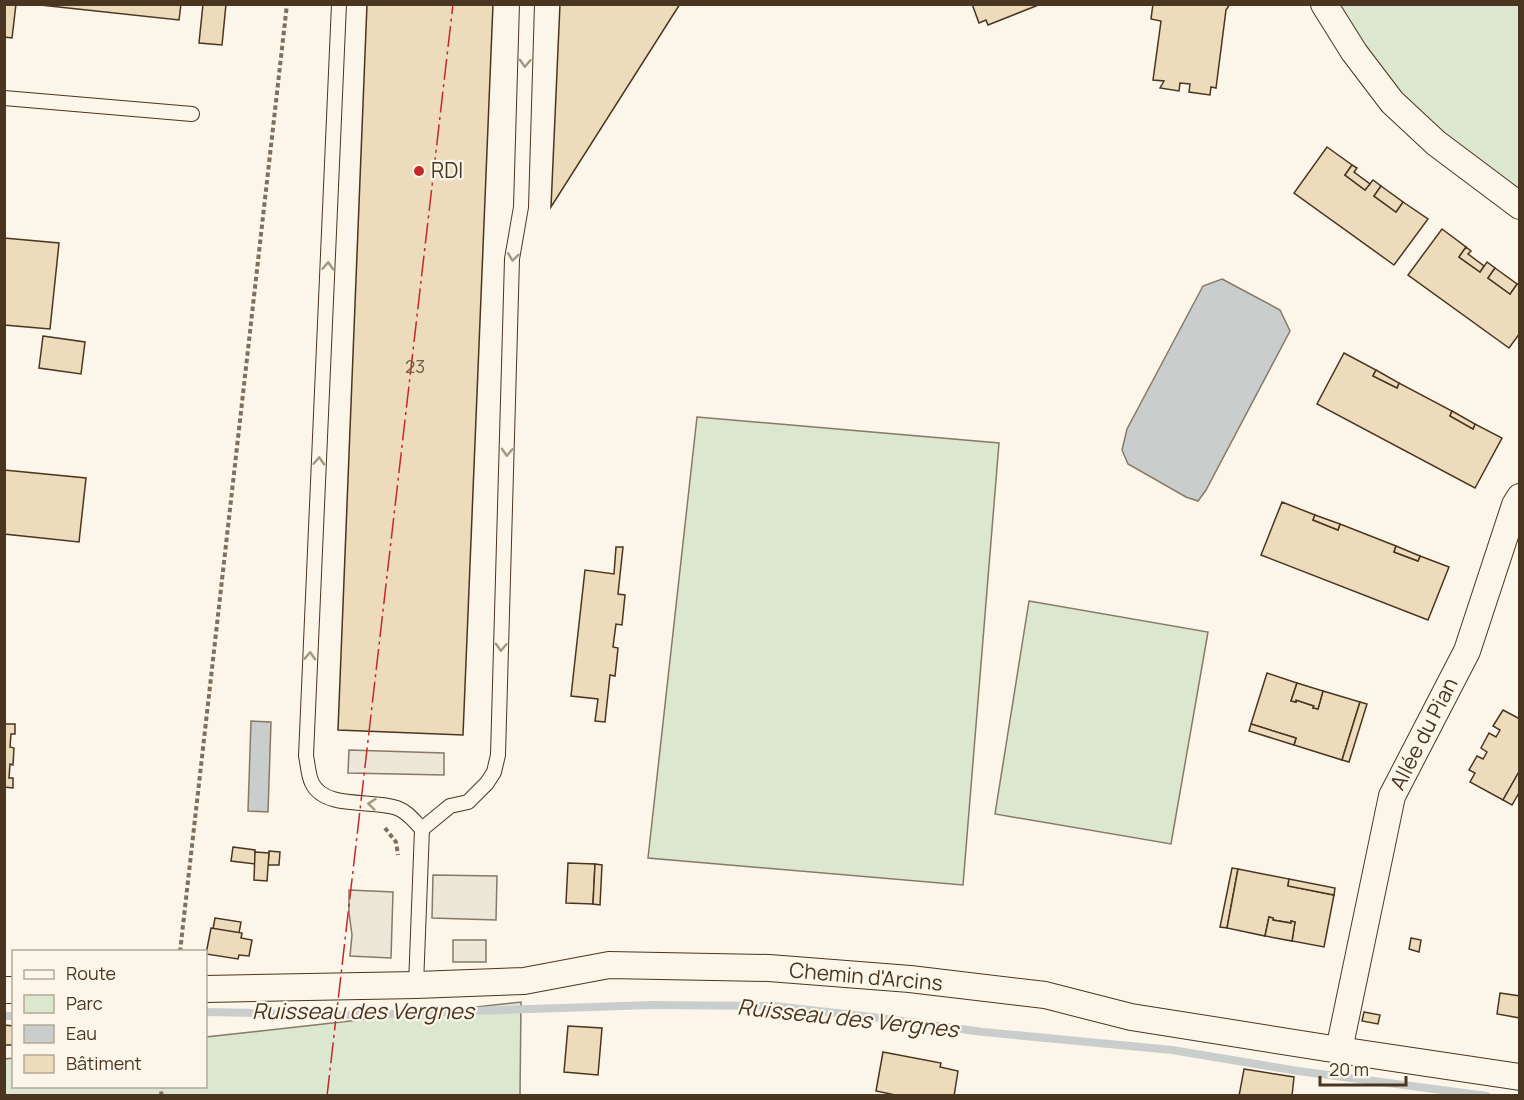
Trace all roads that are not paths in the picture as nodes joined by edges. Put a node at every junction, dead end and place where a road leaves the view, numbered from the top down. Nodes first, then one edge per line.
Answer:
1 (339, 4) edge
2 (527, 4) edge
3 (1324, 4) edge
4 (4, 98) edge
5 (192, 114) dead end
6 (1520, 206) edge
7 (1520, 496) edge
8 (422, 829) junction
9 (416, 986) junction
10 (207, 989) edge
11 (1339, 1050) junction
12 (1520, 1077) edge

8 -> 1 lane
2 -> 8 lane
3 - 6 street
4 - 5 lane
7 - 11 street, Allée du Pian
8 - 9 lane
9 - 10 street, Chemin d'Arcins
9 - 11 street, Chemin d'Arcins
11 - 12 street, Chemin d'Arcins

